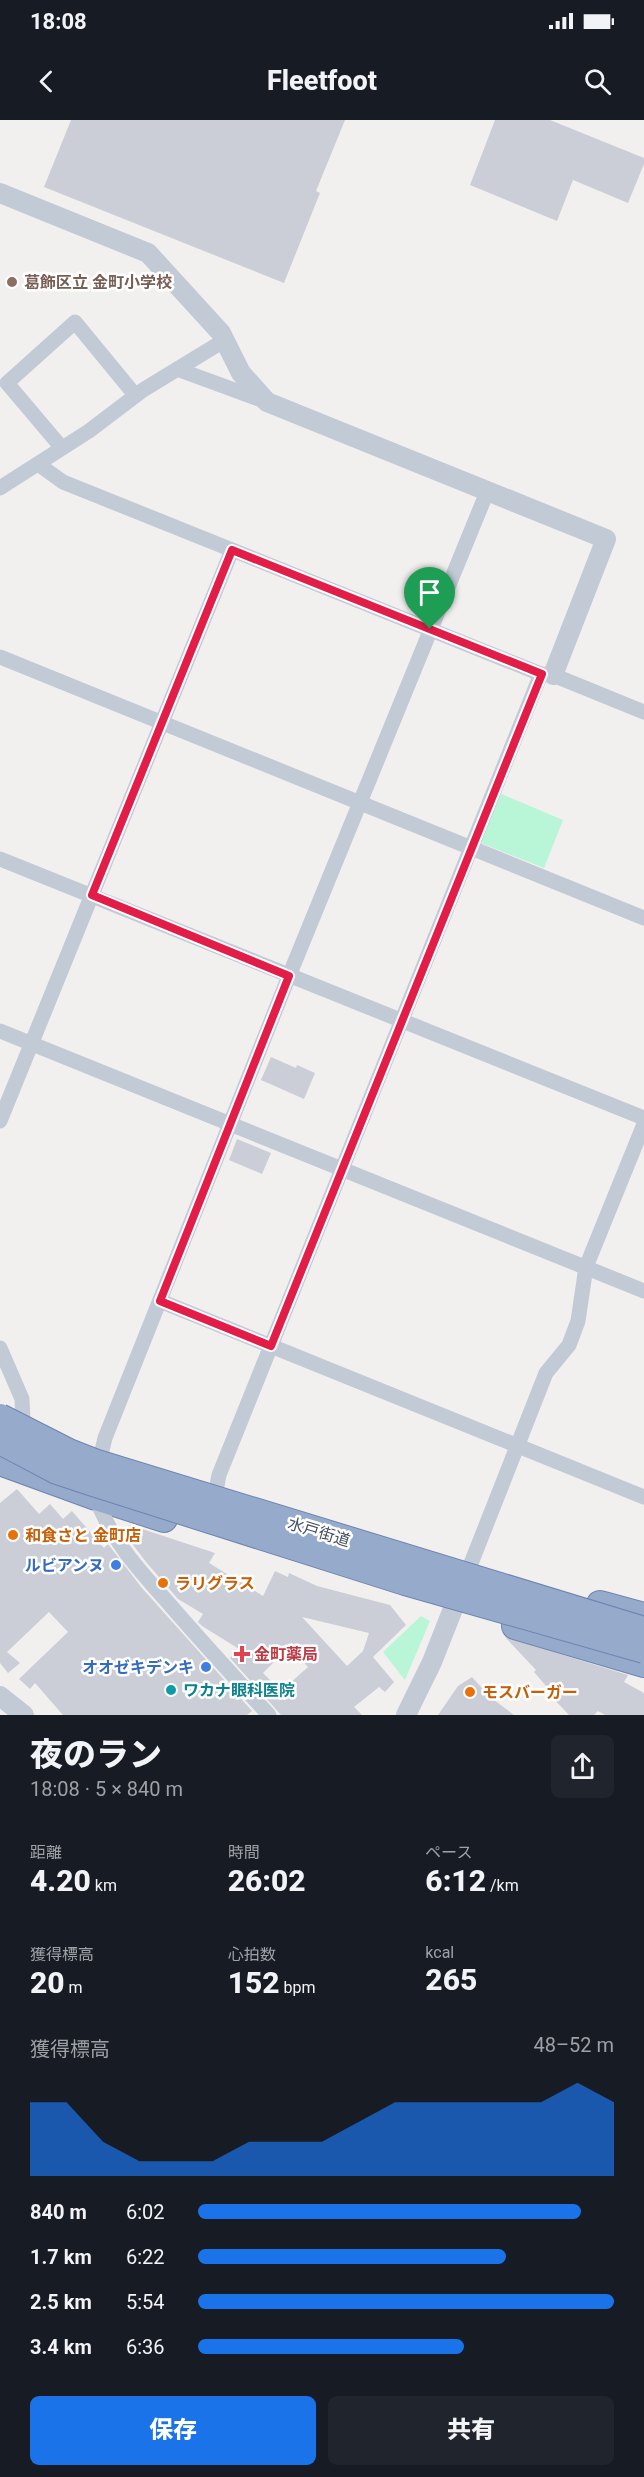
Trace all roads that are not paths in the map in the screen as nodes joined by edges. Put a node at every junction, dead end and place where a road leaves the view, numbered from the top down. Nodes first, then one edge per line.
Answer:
1 (0, 193) edge
2 (225, 340) junction
3 (177, 369) junction
4 (135, 395) junction
5 (267, 402) junction
6 (62, 448) junction
7 (38, 464) junction
8 (0, 488) edge
9 (487, 492) junction
10 (232, 550) junction
11 (430, 629) junction
12 (0, 657) edge
13 (547, 675) junction
14 (644, 712) edge
15 (162, 723) junction
16 (361, 802) junction
17 (471, 848) junction
18 (0, 859) edge
19 (92, 895) junction
20 (644, 918) edge
21 (289, 976) junction
22 (402, 1019) junction
23 (0, 1031) edge
24 (32, 1044) junction
25 (644, 1118) edge
26 (0, 1121) edge
27 (230, 1124) junction
28 (644, 1124) edge
29 (341, 1169) junction
30 (586, 1267) junction
31 (644, 1291) edge
32 (160, 1301) junction
33 (271, 1346) junction
34 (0, 1348) edge
35 (0, 1407) edge
36 (12, 1419) edge
37 (0, 1431) edge
38 (0, 1441) edge
39 (516, 1445) junction
40 (100, 1459) junction
41 (0, 1462) edge
42 (216, 1491) junction
43 (96, 1497) junction
44 (644, 1497) edge
45 (470, 1566) junction
46 (454, 1608) junction
47 (644, 1616) edge
48 (644, 1630) edge
49 (644, 1650) edge
50 (644, 1664) edge
51 (0, 1696) edge
52 (24, 1715) edge
53 (269, 1715) edge
54 (406, 1715) edge

1 - 2 street
2 - 3 street
2 - 5 street
3 - 4 street
3 - 5 street
4 - 6 street
4 - 6 street
5 - 9 street
6 - 7 street
7 - 8 street
7 - 10 street
9 - 11 street
9 - 13 street
10 - 11 street
10 - 15 street
11 - 13 street
11 - 16 street
12 - 15 street
13 - 14 street
13 - 17 street
15 - 16 street
15 - 19 street
16 - 17 street
16 - 21 street
17 - 20 street
17 - 22 street
18 - 19 street
19 - 21 street
19 - 24 street
21 - 22 street
21 - 27 street
22 - 25 street
22 - 29 street
23 - 24 street
24 - 26 street
24 - 27 street
27 - 29 street
27 - 32 street
28 - 30 street
29 - 30 street
29 - 33 street
30 - 31 street
30 - 39 street
32 - 33 street
32 - 40 street
33 - 39 street
33 - 42 street
34 - 36 street
35 - 36 highway
36 - 40 highway
36 - 48 highway, 水戸街道, bridge
37 - 40 highway
38 - 49 highway, 水戸街道, bridge
39 - 44 street
39 - 45 street
40 - 42 highway, 水戸街道
40 - 43 street
41 - 43 highway, 水戸街道
42 - 45 highway, 水戸街道
43 - 46 highway, 水戸街道
43 - 53 street
45 - 46 street
45 - 47 highway, 水戸街道
46 - 50 highway, 水戸街道
46 - 54 street
51 - 52 street

